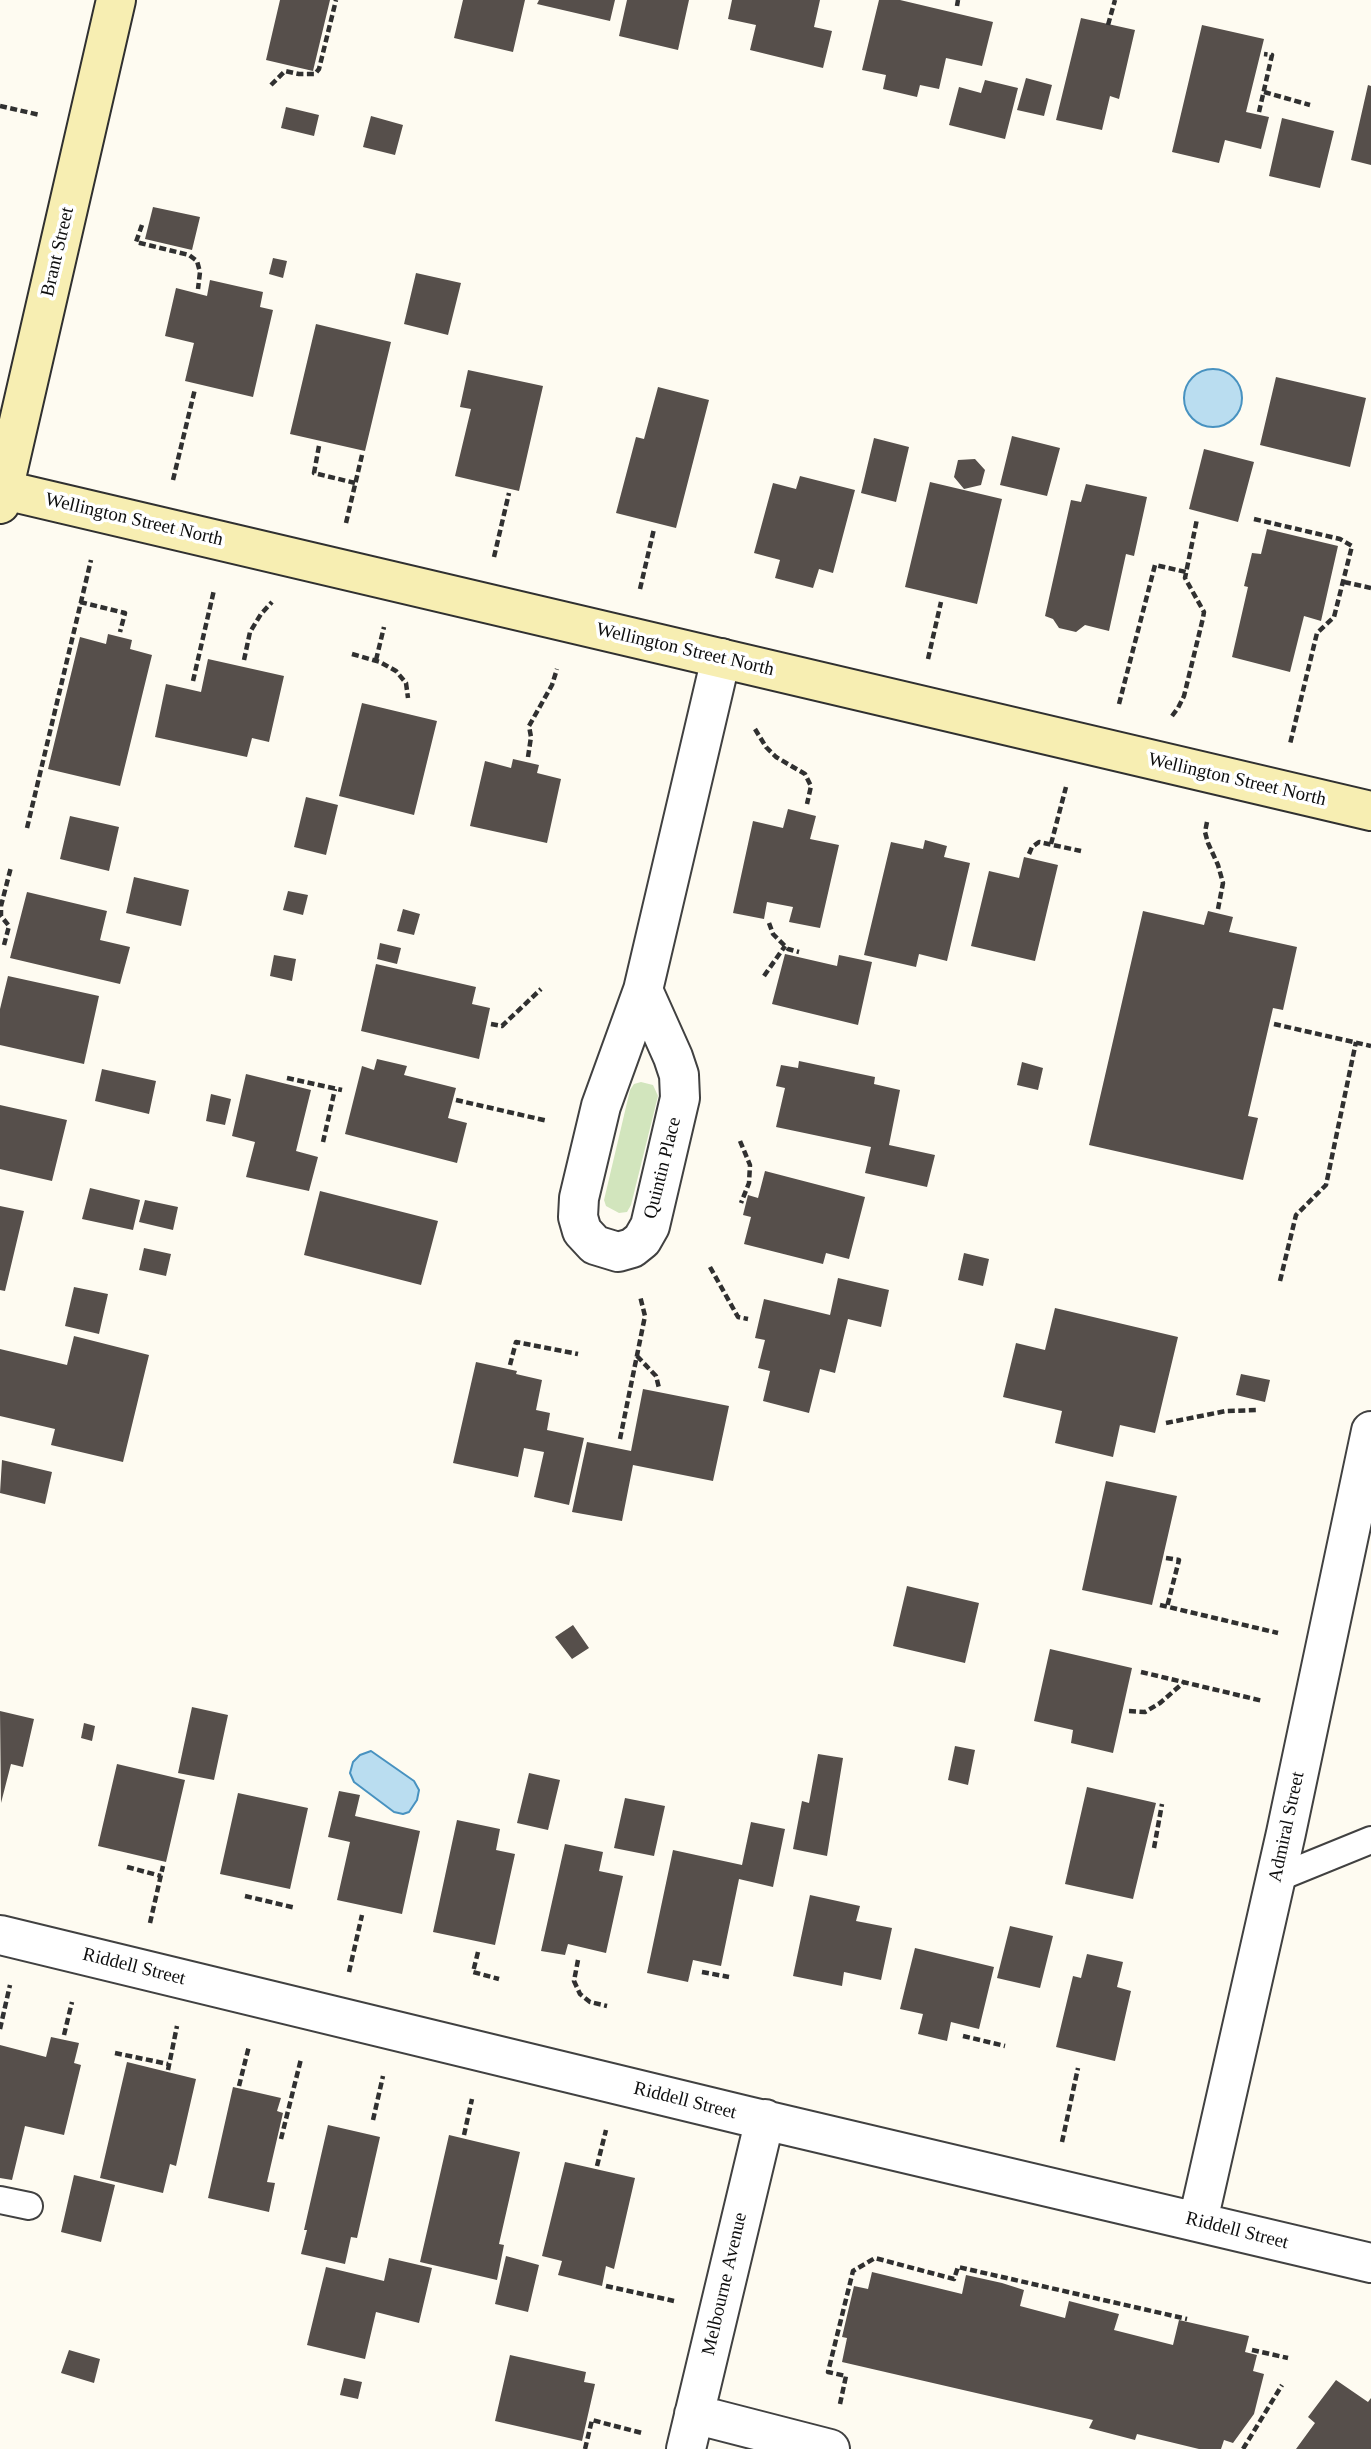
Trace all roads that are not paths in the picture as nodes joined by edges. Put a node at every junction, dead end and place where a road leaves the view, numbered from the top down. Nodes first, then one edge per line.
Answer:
1 (116, 0) edge
2 (1, 494) edge
3 (721, 658) junction
4 (1371, 811) edge
5 (643, 990) junction
6 (1371, 1431) edge
7 (1364, 1501) edge
8 (1371, 1840) edge
9 (1275, 1879) junction
10 (0, 1935) edge
11 (765, 2119) junction
12 (0, 2200) edge
13 (29, 2206) dead end
14 (1198, 2221) junction
15 (1371, 2263) edge
16 (678, 2433) edge
17 (830, 2449) edge

1 - 2 main road, Brant Street
2 - 3 main road, Wellington Street North
3 - 4 main road, Wellington Street North
3 - 5 street, Quintin Place
5 - 5 street, Quintin Place
6 - 7 street, Admiral Street
7 - 9 street, Admiral Street
8 - 9 lane
9 - 14 street, Admiral Street
10 - 11 street, Riddell Street
11 - 14 street, Riddell Street
11 - 16 street, Melbourne Avenue
12 - 13 lane
14 - 15 street, Riddell Street
16 - 17 street

